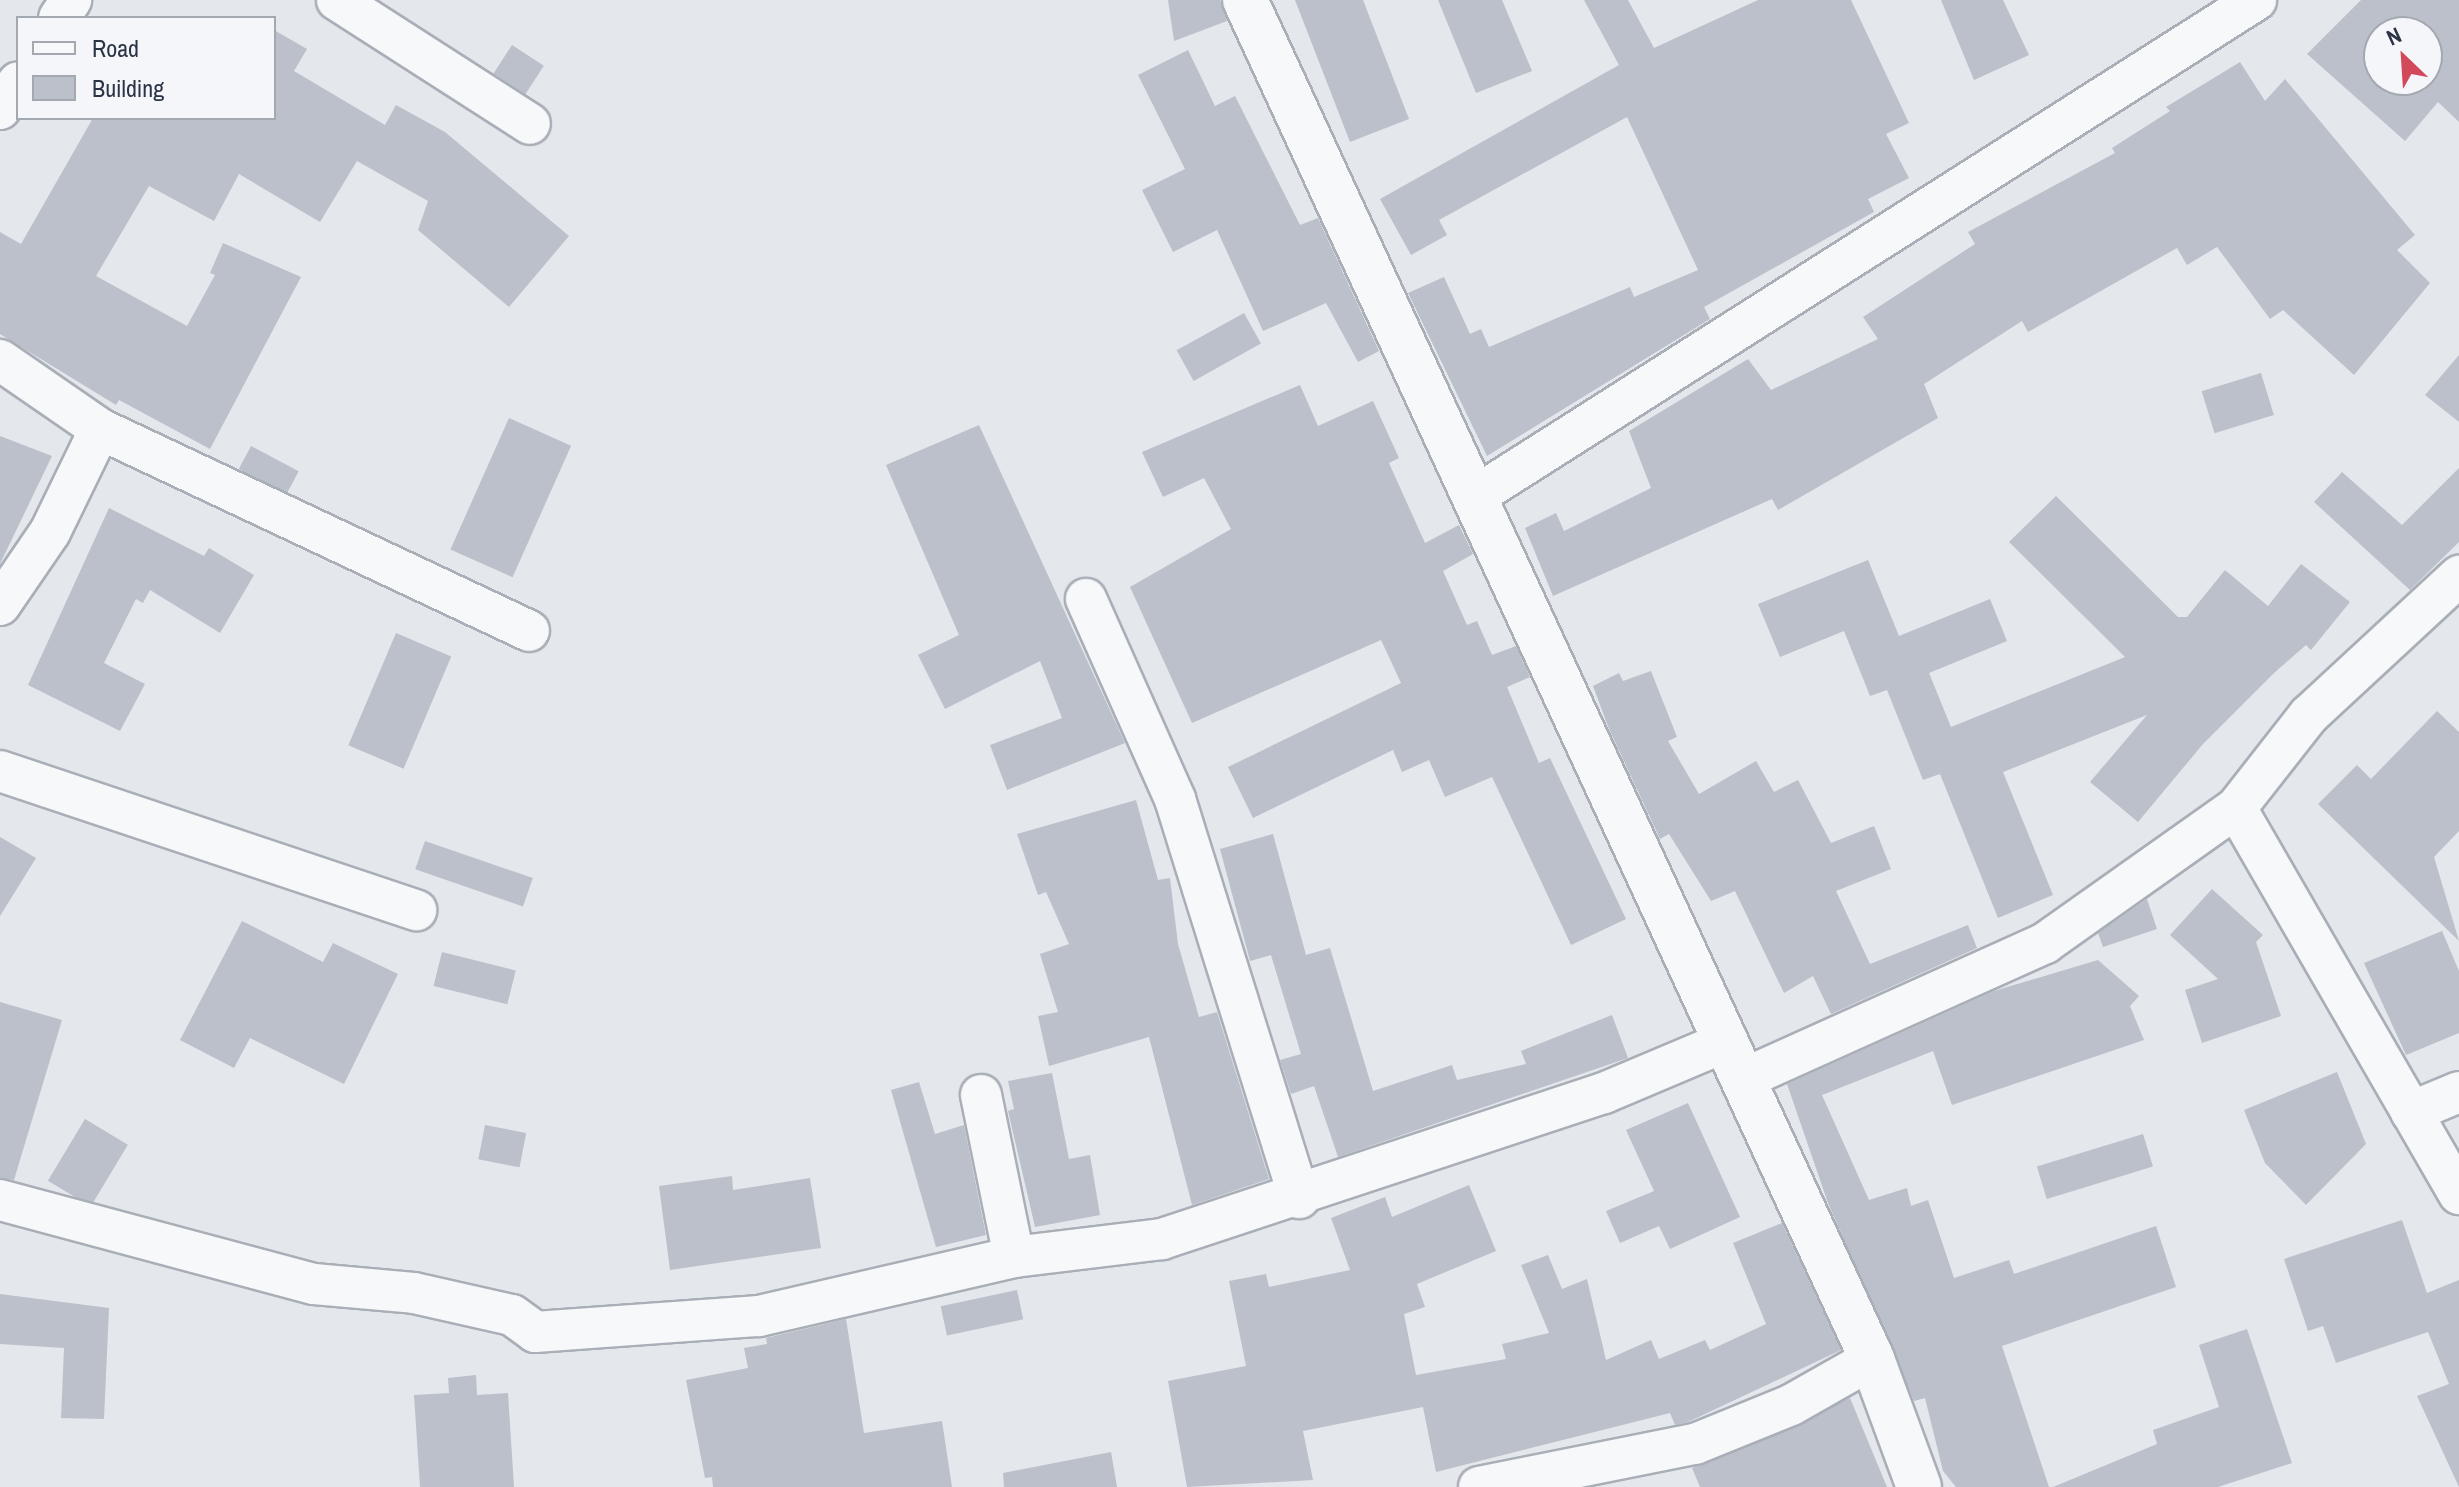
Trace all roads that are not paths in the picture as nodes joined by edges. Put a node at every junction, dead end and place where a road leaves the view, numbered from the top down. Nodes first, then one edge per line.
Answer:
1 (337, 0) edge
2 (1245, 0) edge
3 (2256, 0) edge
4 (16, 85) edge
5 (0, 109) edge
6 (530, 124) dead end
7 (0, 360) edge
8 (100, 429) junction
9 (1477, 495) junction
10 (2459, 576) edge
11 (1086, 599) dead end
12 (0, 605) edge
13 (529, 631) dead end
14 (0, 771) edge
15 (2236, 808) junction
16 (416, 910) dead end
17 (1735, 1060) junction
18 (2459, 1092) edge
19 (981, 1095) dead end
20 (2411, 1112) junction
21 (2459, 1194) edge
22 (1299, 1198) junction
23 (0, 1200) edge
24 (1014, 1257) junction
25 (1872, 1359) junction
26 (1479, 1487) edge
27 (1919, 1487) edge

1 - 6 street
2 - 9 street
3 - 9 street
4 - 5 street
7 - 8 street
8 - 12 street
8 - 13 street
9 - 17 street
10 - 15 street
11 - 22 street
14 - 16 street
15 - 17 street
15 - 20 street
17 - 22 street
17 - 25 street
18 - 20 street
19 - 24 street
20 - 21 street
22 - 24 street
23 - 24 street
25 - 26 street
25 - 27 street

